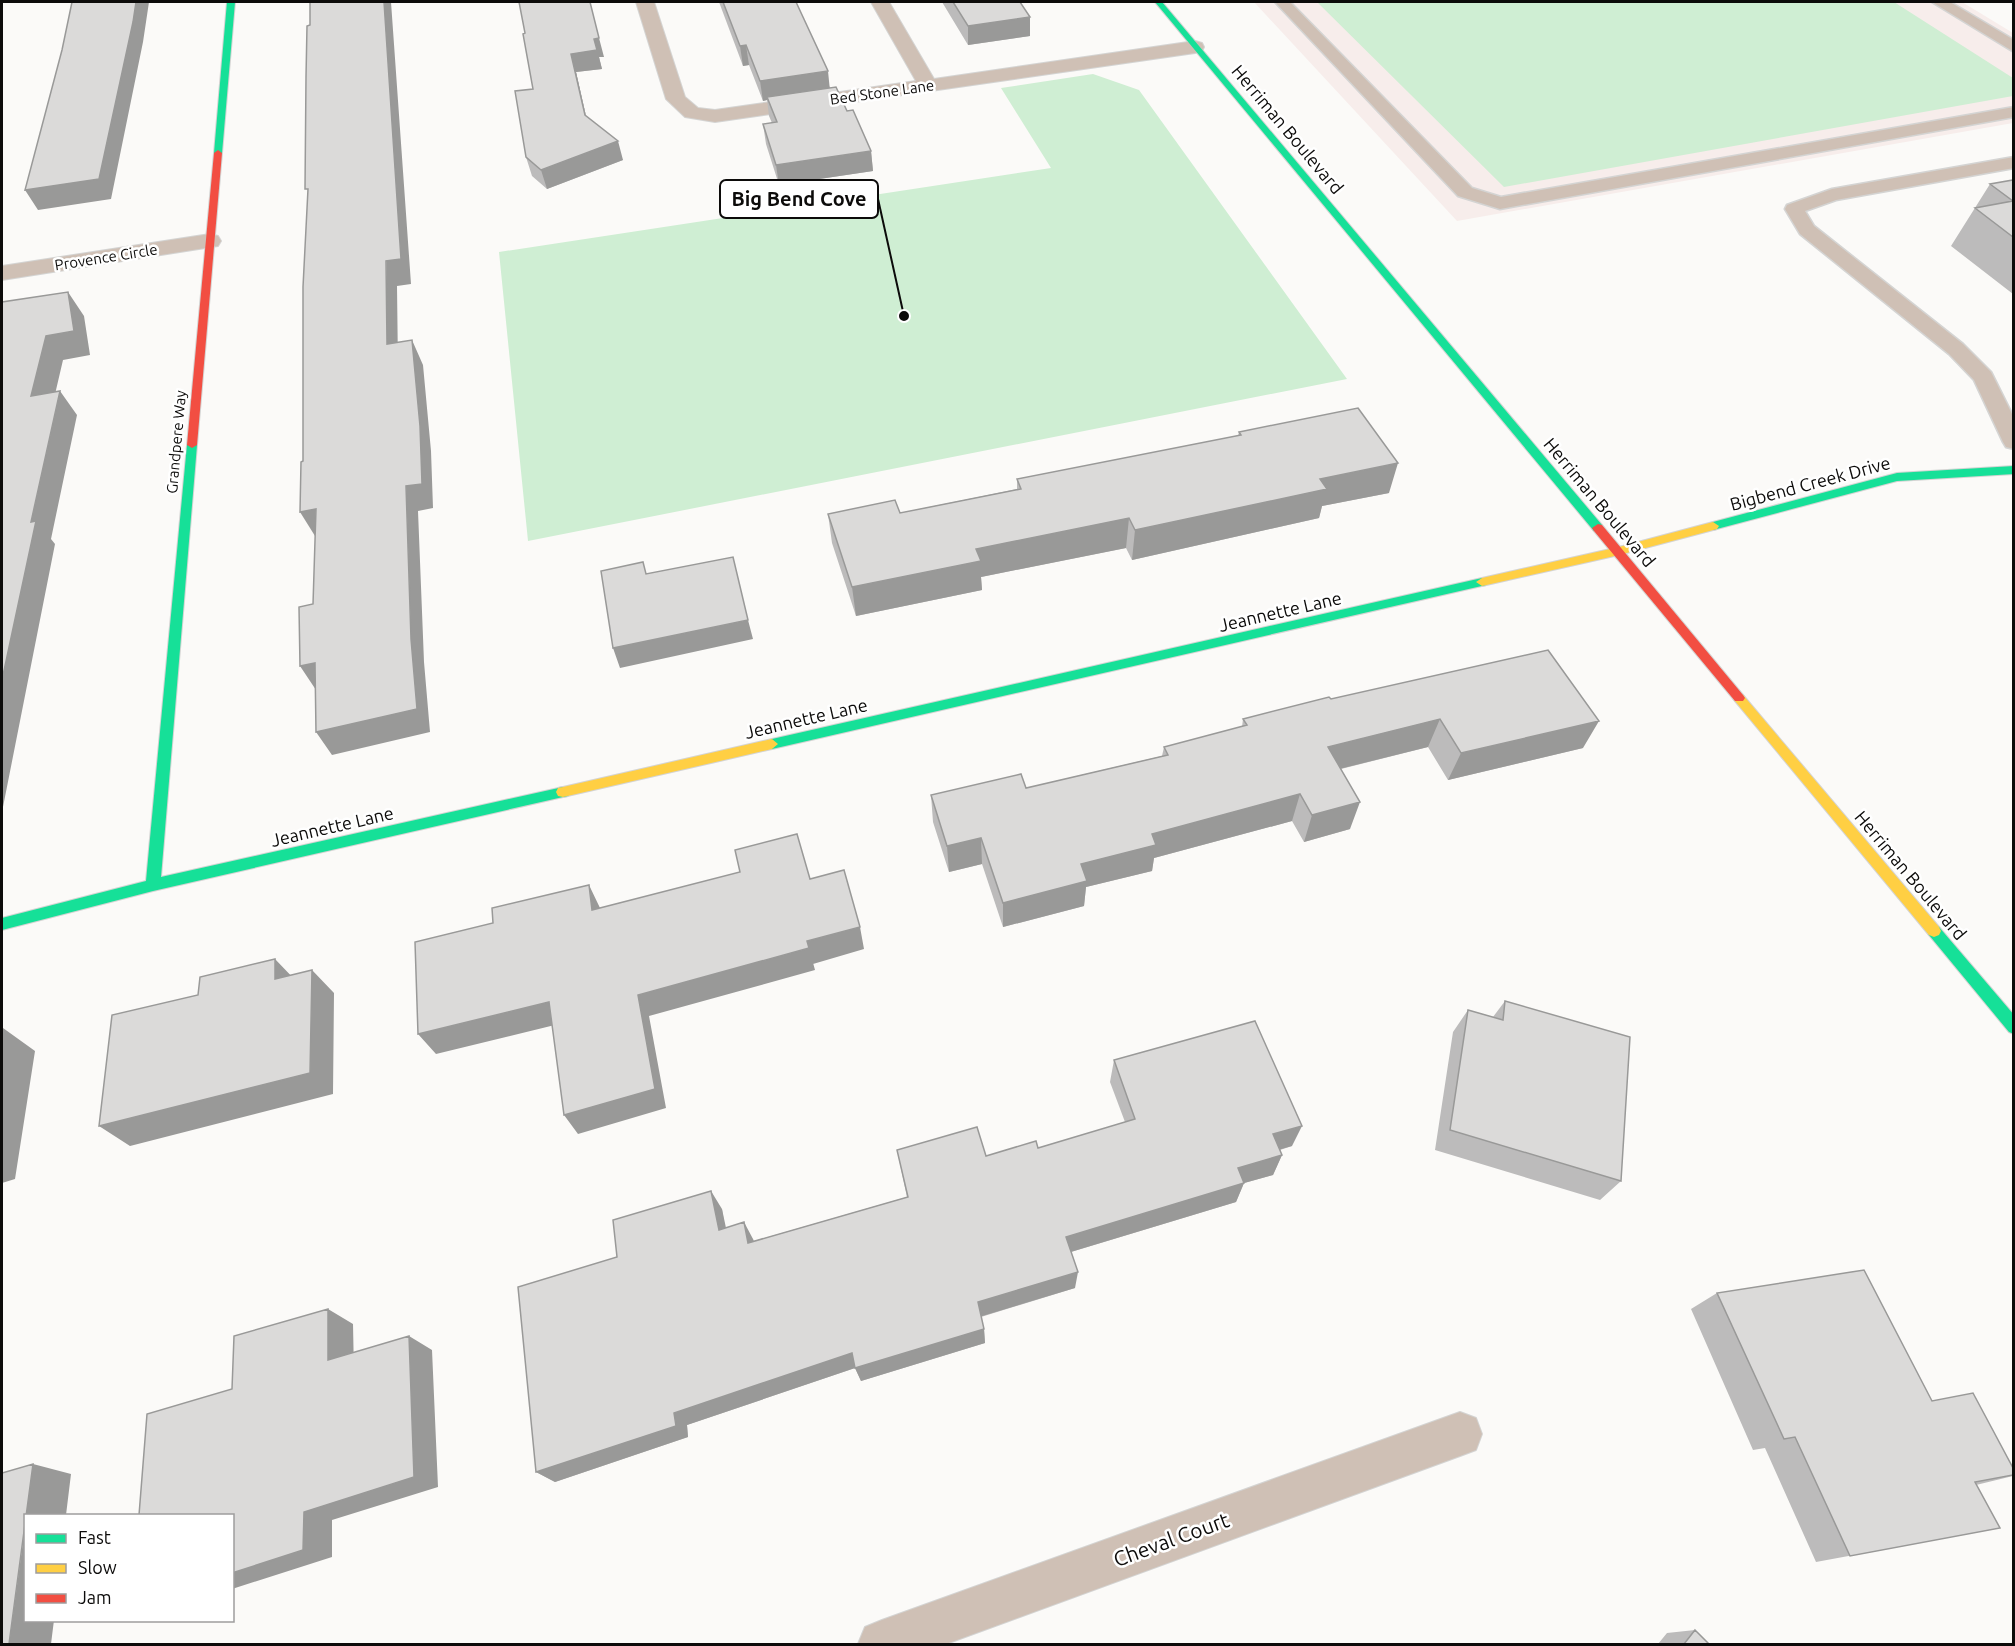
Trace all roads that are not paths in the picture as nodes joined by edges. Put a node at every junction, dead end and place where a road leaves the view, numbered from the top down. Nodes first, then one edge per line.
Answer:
1 (231, 2) edge
2 (645, 2) edge
3 (880, 2) edge
4 (1158, 2) edge
5 (1282, 2) edge
6 (1940, 2) edge
7 (1195, 47) junction
8 (2013, 47) edge
9 (928, 86) junction
10 (2013, 112) edge
11 (2013, 162) edge
12 (210, 241) junction
13 (2, 273) edge
14 (2013, 442) edge
15 (2013, 470) edge
16 (1619, 551) junction
17 (153, 885) junction
18 (2, 924) edge
19 (2013, 1027) edge
20 (1460, 1434) dead end
21 (882, 1644) edge

1 - 12 street, Grandpere Way
2 - 9 street, Bed Stone Lane
3 - 9 street
4 - 7 street, Herriman Boulevard
5 - 10 lane
6 - 8 lane
7 - 9 street, Bed Stone Lane
7 - 16 street, Herriman Boulevard
11 - 14 lane
12 - 13 street, Provence Circle
12 - 17 street, Grandpere Way
15 - 16 street, Bigbend Creek Drive
16 - 17 street, Jeannette Lane
16 - 19 street, Herriman Boulevard
17 - 18 street, Jeannette Lane
20 - 21 street, Cheval Court

